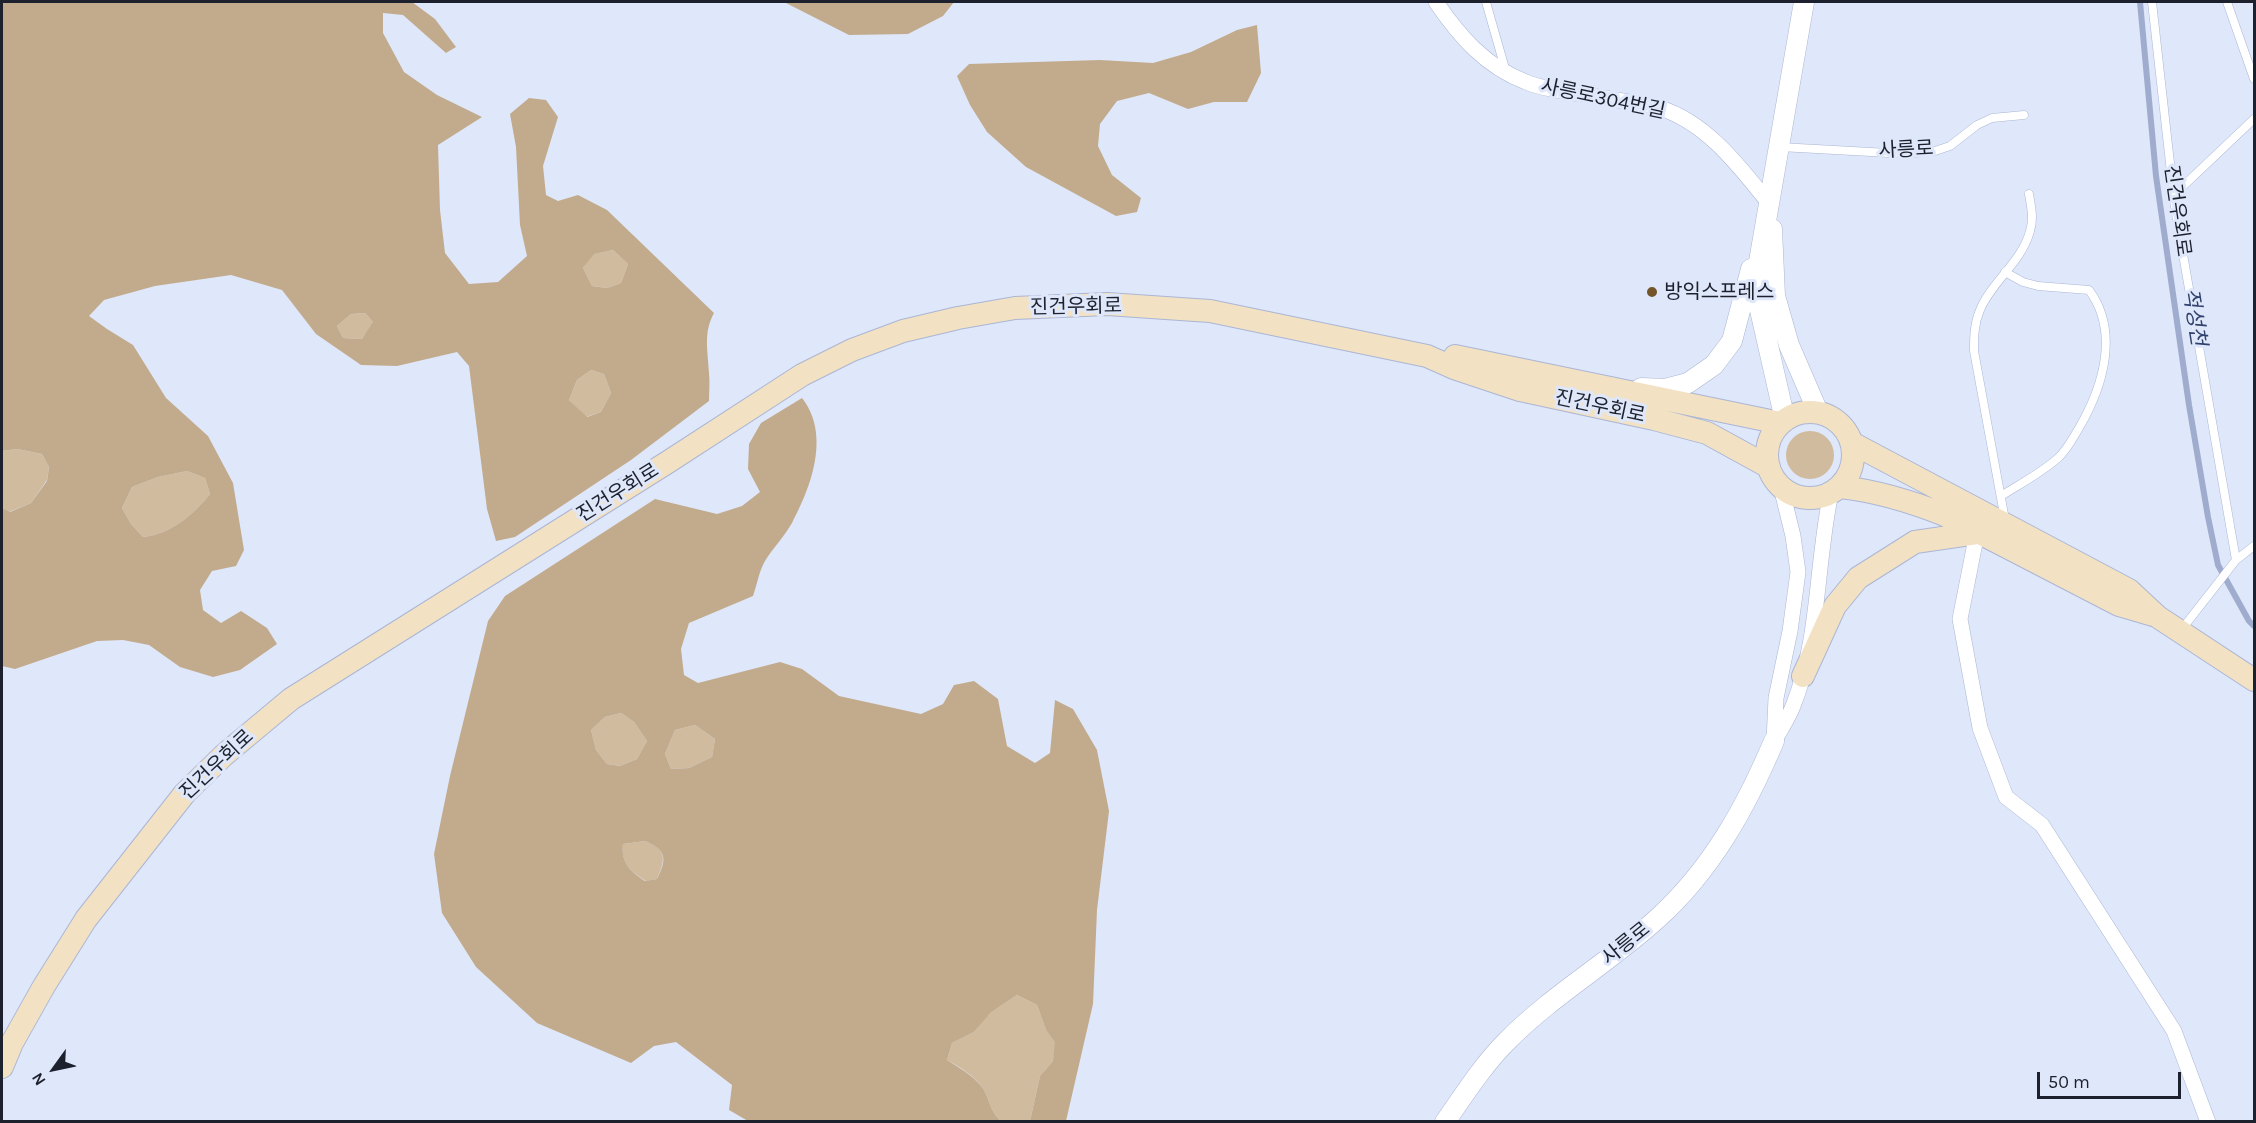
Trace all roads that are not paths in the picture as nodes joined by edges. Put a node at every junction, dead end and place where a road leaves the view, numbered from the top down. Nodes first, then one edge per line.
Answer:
1 (1436, 2) edge
2 (1486, 2) edge
3 (1804, 2) edge
4 (2152, 2) edge
5 (2228, 2) edge
6 (1506, 74) junction
7 (2254, 79) edge
8 (2024, 115) dead end
9 (2254, 120) edge
10 (1779, 147) junction
11 (2029, 194) dead end
12 (1768, 202) junction
13 (2175, 208) junction
14 (2005, 272) junction
15 (1427, 356) junction
16 (1613, 388) junction
17 (1818, 412) junction
18 (1783, 422) junction
19 (1852, 443) junction
20 (1769, 467) junction
21 (1781, 487) junction
22 (1835, 490) junction
23 (2001, 496) junction
24 (2006, 525) junction
25 (1977, 533) junction
26 (2254, 546) edge
27 (2236, 560) junction
28 (2158, 617) junction
29 (2180, 632) junction
30 (1803, 676) junction
31 (2254, 680) edge
32 (1774, 741) junction
33 (2, 1067) edge
34 (1446, 1122) edge
35 (2208, 1122) edge

1 - 6 street, 사릉로304번길
2 - 6 lane
3 - 10 street
4 - 13 lane, 진건우회로
5 - 7 lane
6 - 12 street, 사릉로304번길
8 - 10 lane, 사릉로
9 - 13 lane
10 - 12 street
11 - 14 lane
12 - 16 street
12 - 17 street
12 - 18 street
13 - 27 lane, 진건우회로
14 - 23 lane
14 - 23 lane
15 - 16 main road, 진건우회로
15 - 20 main road, 진건우회로
15 - 33 main road, 진건우회로
16 - 18 main road, 진건우회로
17 - 18 main road
17 - 19 main road
18 - 20 main road
19 - 22 main road
19 - 24 main road
20 - 21 main road
21 - 22 main road
21 - 32 street, 사릉로
22 - 25 main road
22 - 30 street, 사릉로
23 - 24 lane
24 - 28 main road
25 - 28 main road
25 - 30 main road
25 - 35 street
26 - 27 lane
27 - 29 lane
28 - 29 main road
29 - 31 main road
30 - 32 street, 사릉로
32 - 34 street, 사릉로

